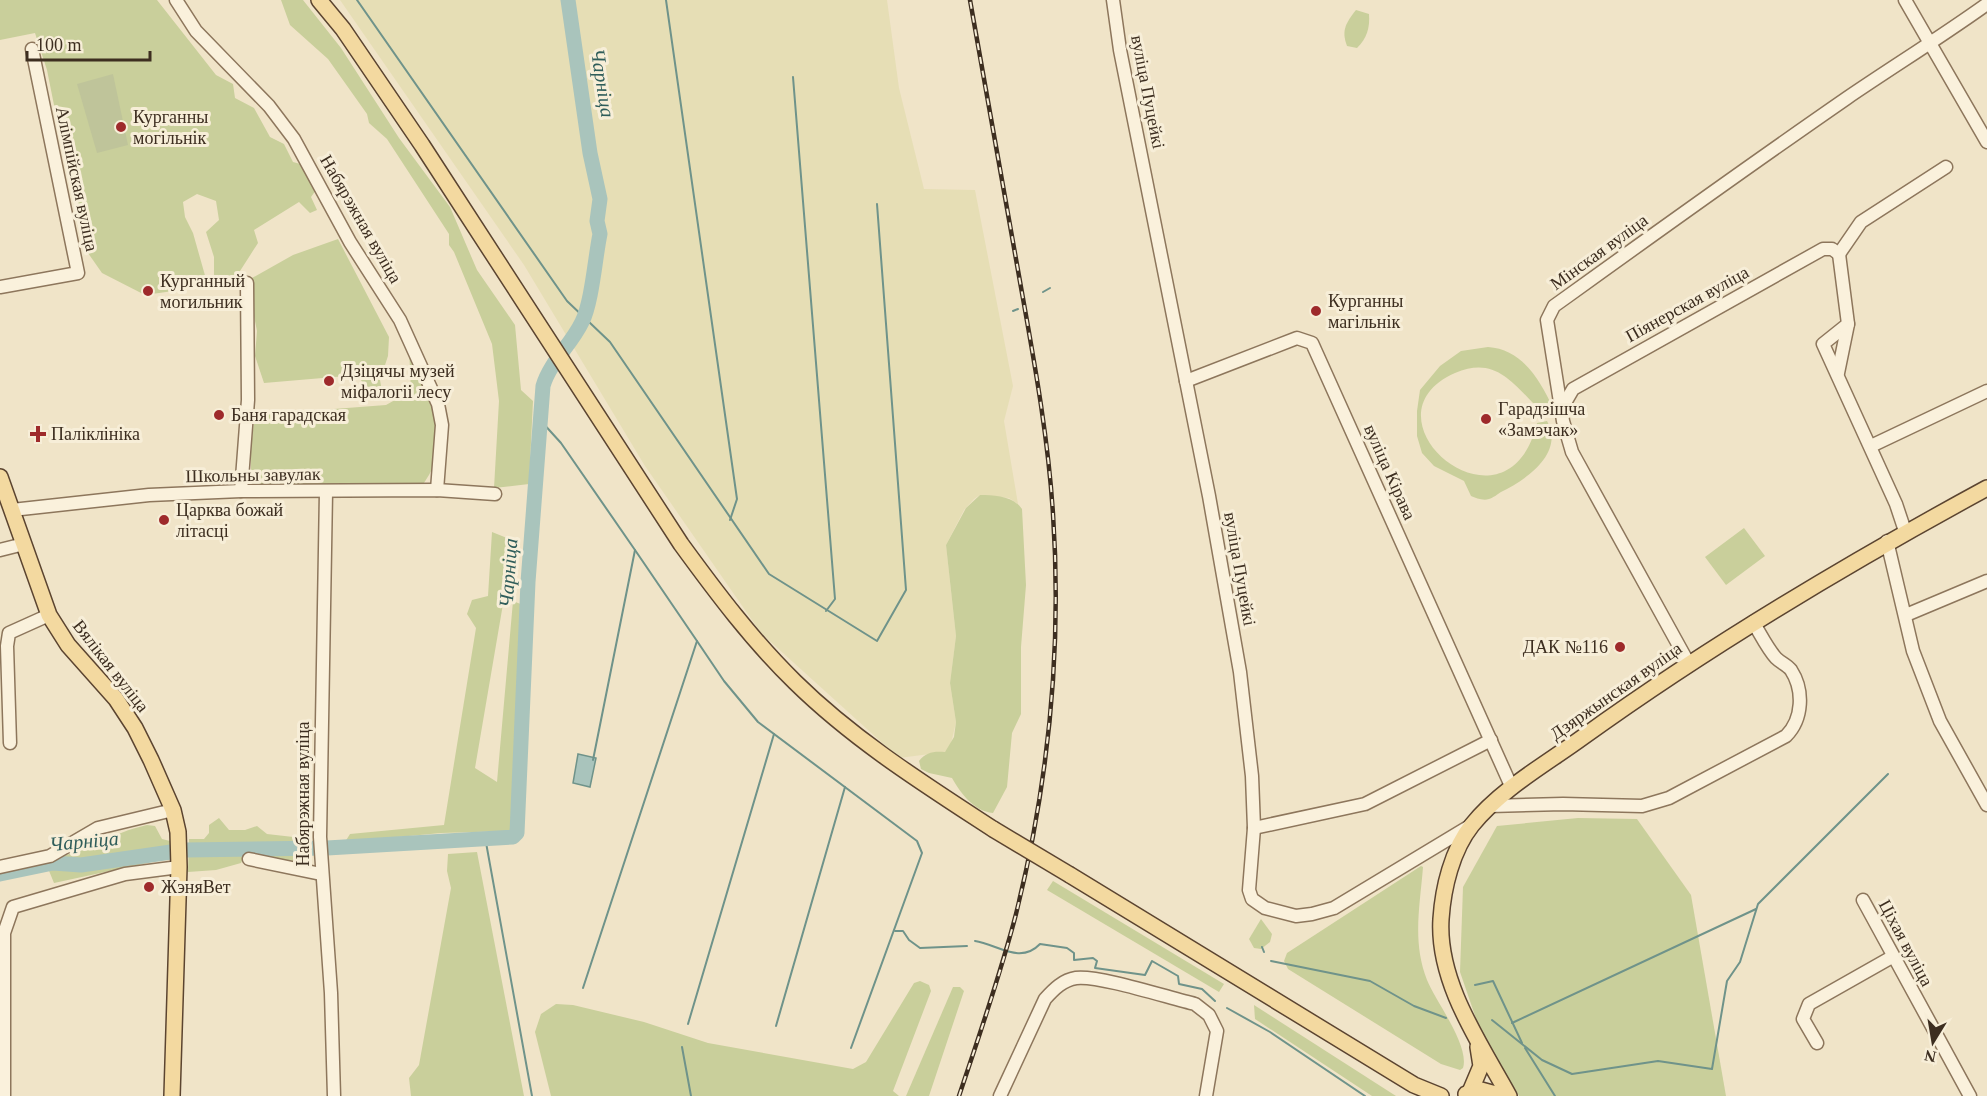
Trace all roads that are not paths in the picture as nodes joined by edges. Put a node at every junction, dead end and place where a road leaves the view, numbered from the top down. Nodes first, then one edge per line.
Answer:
1 (176, 0) edge
2 (319, 0) edge
3 (1127, 0) edge
4 (1905, 0) edge
5 (1113, 3) edge
6 (1987, 4) edge
7 (1929, 46) junction
8 (32, 49) dead end
9 (1987, 142) edge
10 (1947, 167) dead end
11 (1839, 254) junction
12 (247, 283) dead end
13 (0, 287) edge
14 (1848, 324) junction
15 (1838, 373) junction
16 (1186, 381) junction
17 (1987, 391) edge
18 (1562, 408) junction
19 (1871, 446) junction
20 (0, 477) edge
21 (1987, 488) edge
22 (241, 490) junction
23 (437, 490) junction
24 (326, 492) junction
25 (495, 494) dead end
26 (12, 510) junction
27 (1905, 531) junction
28 (1887, 541) junction
29 (24, 544) junction
30 (0, 550) edge
31 (1987, 581) edge
32 (49, 615) junction
33 (1906, 615) junction
34 (1753, 622) junction
35 (1689, 664) junction
36 (1491, 740) junction
37 (10, 743) dead end
38 (1512, 788) junction
39 (1987, 805) edge
40 (1490, 806) junction
41 (173, 810) junction
42 (1471, 826) junction
43 (1254, 828) junction
44 (249, 859) dead end
45 (0, 867) edge
46 (179, 867) junction
47 (321, 873) junction
48 (1863, 900) dead end
49 (1892, 957) junction
50 (1478, 1038) junction
51 (1817, 1043) dead end
52 (1420, 1090) edge
53 (1466, 1094) edge
54 (4, 1096) edge
55 (172, 1096) edge
56 (334, 1096) edge
57 (1000, 1096) edge
58 (1206, 1096) edge
59 (1441, 1096) edge
60 (1503, 1096) edge
61 (1509, 1096) edge
62 (1970, 1096) edge

1 - 23 street, Набярэжная вуліца
2 - 52 main road, bridge
3 - 5 street
4 - 7 street
5 - 16 street, вуліца Пуцейкі
6 - 7 street, Мінская вуліца
7 - 9 street
7 - 18 street, Мінская вуліца
8 - 13 street, Алімпійская вуліца
10 - 11 street
11 - 14 street
11 - 18 street, Піянерская вуліца
12 - 22 street
14 - 15 street
14 - 15 street
15 - 19 street
16 - 36 street, вуліца Кірава
16 - 43 street, вуліца Пуцейкі
17 - 19 street
18 - 35 street, Мінская вуліца
19 - 27 street
20 - 26 main road, Вялікая вуліца
21 - 27 main road, Дзяржынская вуліца
22 - 24 street, Школьны завулак
22 - 26 street, Школьны завулак
23 - 24 street, Школьны завулак
23 - 25 street, Школьны завулак
24 - 47 street, Набярэжная вуліца
26 - 29 main road, Вялікая вуліца
27 - 28 main road, Дзяржынская вуліца
28 - 33 street
28 - 34 main road, Дзяржынская вуліца
29 - 30 street
29 - 32 main road, Вялікая вуліца
31 - 33 street
32 - 37 street
32 - 41 main road, Вялікая вуліца
33 - 39 street
34 - 35 main road, Дзяржынская вуліца
34 - 40 street
35 - 38 main road, Дзяржынская вуліца
36 - 38 street, вуліца Кірава
36 - 43 street
38 - 40 main road, Дзяржынская вуліца
40 - 42 main road, Дзяржынская вуліца
41 - 45 street
41 - 46 main road, Вялікая вуліца
42 - 43 street, вуліца Пуцейкі
42 - 50 main road, Дзяржынская вуліца
44 - 47 street
46 - 54 street
46 - 55 main road, Вялікая вуліца
47 - 56 street, Набярэжная вуліца
48 - 49 street, Ціхая вуліца
49 - 51 street
49 - 62 street, Ціхая вуліца
50 - 53 main road, Дзяржынская вуліца
50 - 61 main road, Дзяржынская вуліца
52 - 59 main road
53 - 60 main road
57 - 58 street

